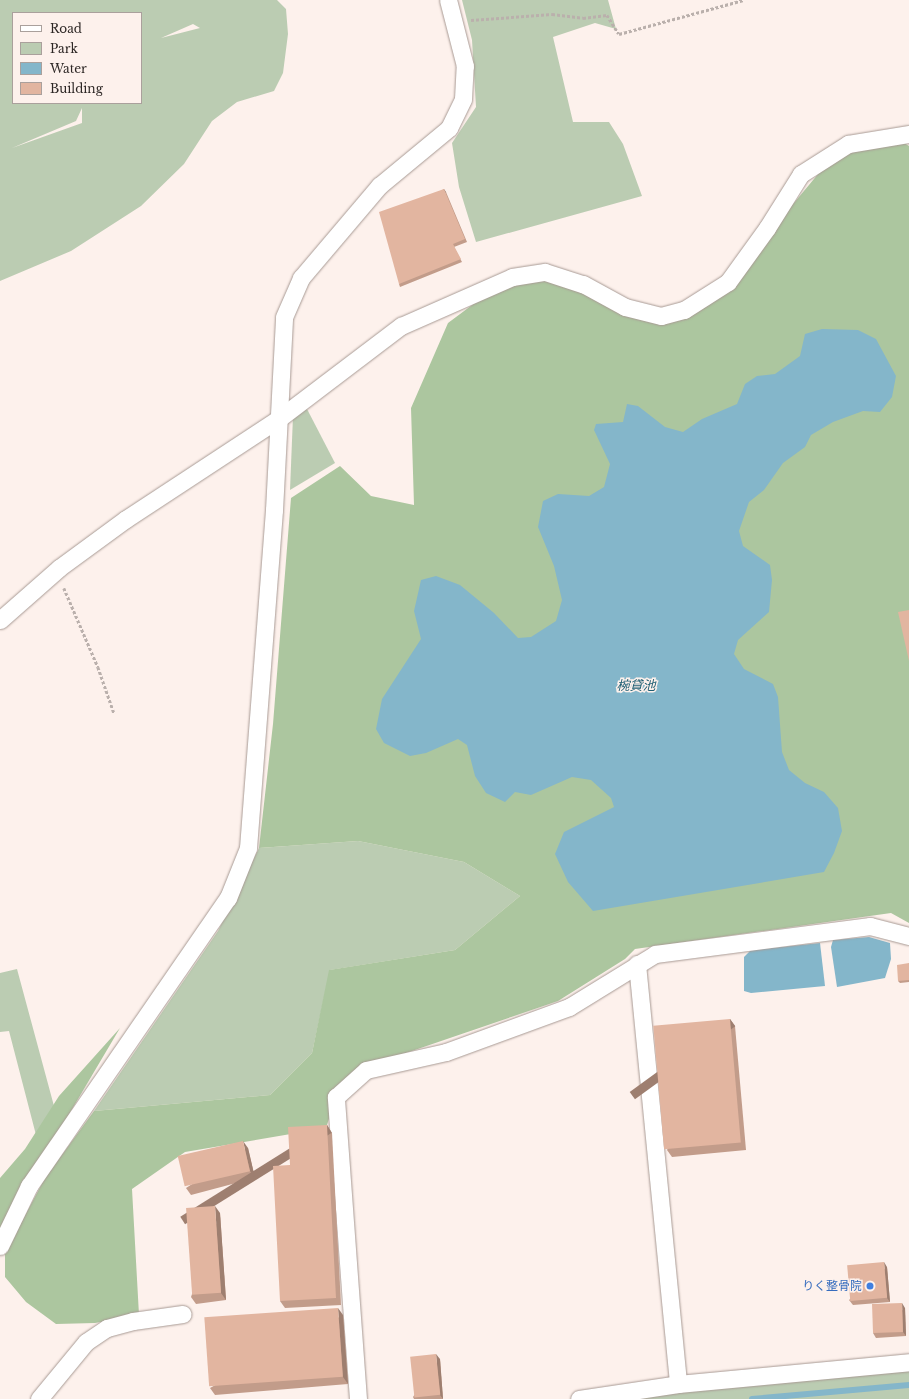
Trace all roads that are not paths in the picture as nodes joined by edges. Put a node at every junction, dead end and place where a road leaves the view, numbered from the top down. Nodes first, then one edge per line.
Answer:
1 (448, 0) edge
2 (905, 139) edge
3 (277, 420) junction
4 (0, 620) edge
5 (909, 936) edge
6 (637, 964) junction
7 (0, 1246) edge
8 (183, 1314) dead end
9 (909, 1362) edge
10 (678, 1384) junction
11 (39, 1399) edge
12 (358, 1399) edge
13 (579, 1399) edge

1 - 3 street
2 - 3 street
3 - 4 street
3 - 7 street
5 - 6 street
6 - 10 street
6 - 12 street
8 - 11 street
9 - 10 street
10 - 13 street

